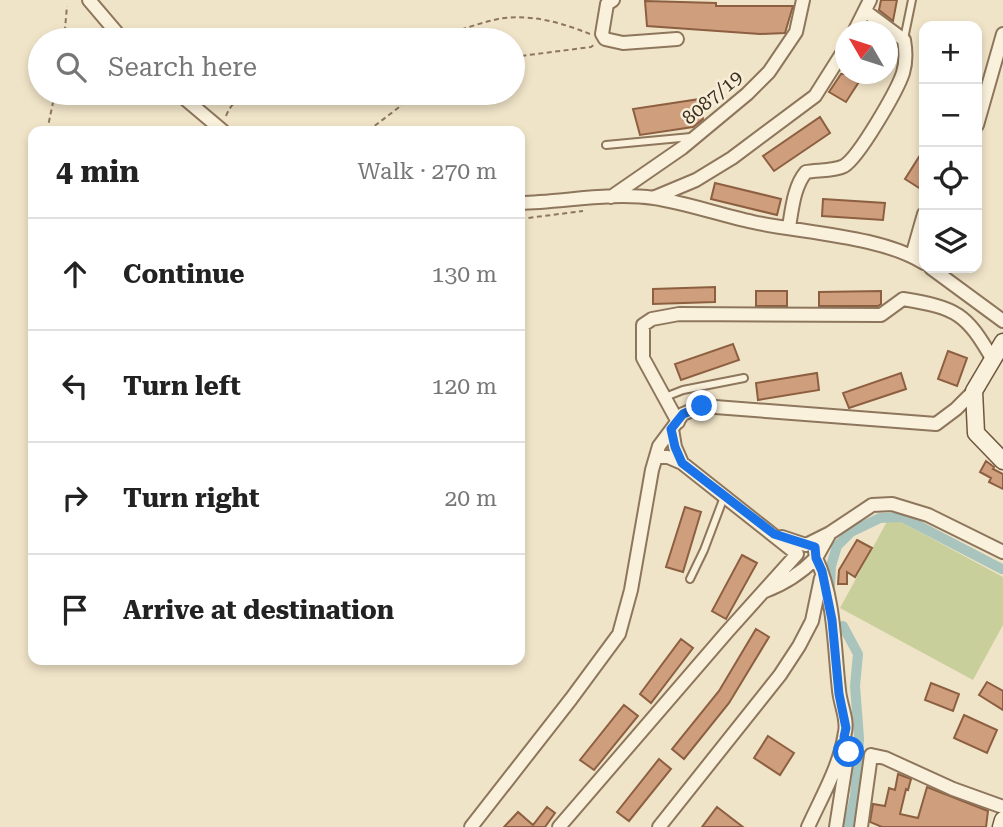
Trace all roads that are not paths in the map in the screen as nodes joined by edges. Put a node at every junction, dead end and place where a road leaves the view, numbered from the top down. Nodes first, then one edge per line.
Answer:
1 (89, 0) edge
2 (612, 0) edge
3 (803, 0) edge
4 (912, 0) edge
5 (867, 5) edge
6 (859, 21) edge
7 (113, 28) edge
8 (1003, 34) edge
9 (677, 39) dead end
10 (904, 40) junction
11 (835, 63) edge
12 (195, 105) edge
13 (982, 108) edge
14 (224, 125) edge
15 (696, 136) junction
16 (606, 145) dead end
17 (611, 197) junction
18 (653, 198) junction
19 (525, 203) edge
20 (789, 227) junction
21 (919, 232) edge
22 (912, 256) junction
23 (919, 260) edge
24 (938, 273) edge
25 (1003, 321) edge
26 (1003, 342) edge
27 (998, 359) edge
28 (744, 378) dead end
29 (974, 391) junction
30 (664, 397) junction
31 (675, 425) junction
32 (656, 457) junction
33 (1003, 461) edge
34 (682, 463) junction
35 (724, 495) junction
36 (830, 533) junction
37 (802, 550) junction
38 (1003, 552) edge
39 (813, 561) junction
40 (822, 571) junction
41 (690, 579) dead end
42 (764, 592) junction
43 (844, 737) junction
44 (1003, 807) edge
45 (1003, 820) edge
46 (471, 827) edge
47 (559, 827) edge
48 (659, 827) edge
49 (808, 827) edge
50 (836, 827) edge
51 (861, 827) edge
52 (1001, 827) edge

1 - 7 street
2 - 9 street
3 - 15 street, 8087/19
4 - 10 lane
5 - 6 street
5 - 10 street
8 - 13 street
10 - 20 street
11 - 18 street
12 - 14 street
15 - 16 lane
15 - 17 street, 8087/19
17 - 18 street
17 - 19 street
18 - 20 street
20 - 22 street
21 - 22 street
22 - 23 street
24 - 25 street
26 - 27 street
27 - 29 street
27 - 30 street
28 - 30 lane
29 - 31 street
29 - 33 street
30 - 31 street
31 - 32 street
31 - 34 street
32 - 34 street
32 - 46 street
34 - 35 street
35 - 37 street
35 - 41 lane
36 - 37 street
36 - 38 street
36 - 39 street
37 - 39 street
37 - 42 street
39 - 40 street
39 - 42 street
40 - 43 street
40 - 48 street
42 - 47 street
43 - 49 street
43 - 50 street
44 - 51 street
45 - 52 street

